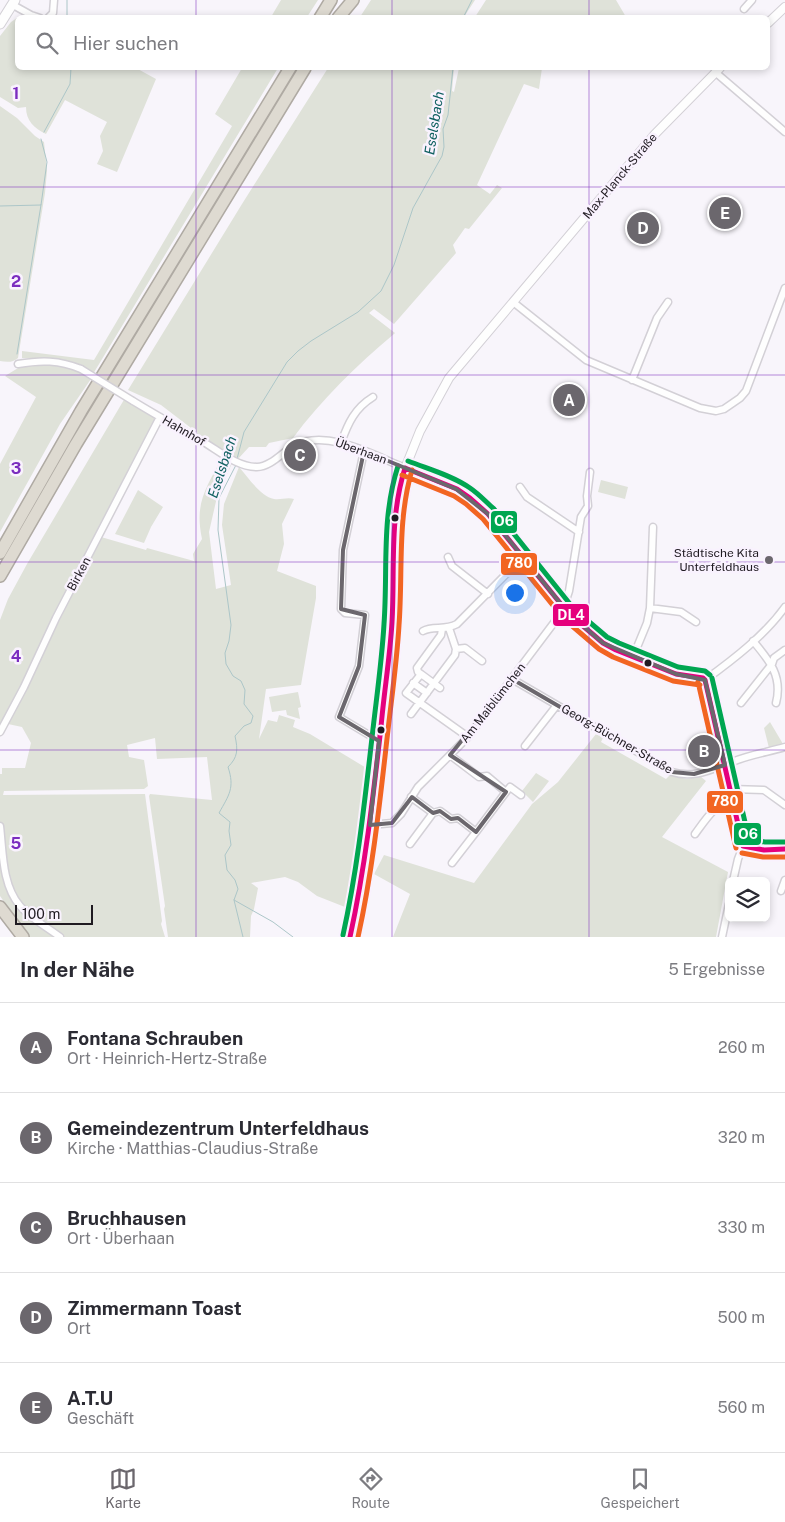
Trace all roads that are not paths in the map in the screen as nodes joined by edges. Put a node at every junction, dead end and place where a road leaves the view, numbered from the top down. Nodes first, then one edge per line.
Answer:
1 (54, 0) edge
2 (346, 0) edge
3 (353, 0) edge
4 (752, 0) edge
5 (330, 1) edge
6 (14, 3) edge
7 (785, 7) edge
8 (744, 9) dead end
9 (31, 15) edge
10 (51, 15) edge
11 (322, 15) edge
12 (338, 15) edge
13 (339, 15) edge
14 (770, 21) edge
15 (0, 24) edge
16 (289, 70) edge
17 (305, 70) edge
18 (718, 70) edge
19 (785, 132) edge
20 (785, 288) edge
21 (513, 302) junction
22 (668, 302) dead end
23 (18, 364) dead end
24 (632, 380) junction
25 (373, 396) dead end
26 (160, 417) junction
27 (341, 443) junction
28 (364, 451) junction
29 (237, 462) joint
30 (405, 468) junction
31 (590, 472) dead end
32 (520, 488) dead end
33 (653, 527) dead end
34 (579, 532) junction
35 (0, 554) edge
36 (448, 557) dead end
37 (523, 558) junction
38 (3, 571) edge
39 (0, 582) edge
40 (488, 594) junction
41 (785, 606) edge
42 (564, 608) junction
43 (650, 608) junction
44 (696, 622) dead end
45 (446, 628) junction
46 (423, 632) dead end
47 (753, 641) junction
48 (456, 649) junction
49 (785, 650) edge
50 (633, 658) junction
51 (482, 660) dead end
52 (772, 664) junction
53 (421, 674) junction
54 (512, 679) junction
55 (705, 680) junction
56 (414, 683) junction
57 (434, 684) junction
58 (440, 688) dead end
59 (427, 693) junction
60 (420, 702) junction
61 (740, 703) dead end
62 (776, 703) dead end
63 (556, 705) junction
64 (411, 714) dead end
65 (0, 732) edge
66 (468, 737) junction
67 (379, 741) junction
68 (525, 746) dead end
69 (785, 747) edge
70 (450, 755) junction
71 (725, 765) junction
72 (731, 788) junction
73 (506, 792) junction
74 (520, 795) dead end
75 (412, 797) junction
76 (733, 799) junction
77 (785, 804) edge
78 (434, 813) junction
79 (0, 826) edge
80 (370, 826) junction
81 (476, 832) junction
82 (695, 834) dead end
83 (410, 844) dead end
84 (743, 846) junction
85 (785, 849) edge
86 (452, 863) dead end
87 (735, 877) edge
88 (785, 880) edge
89 (782, 891) dead end
90 (0, 907) edge
91 (725, 922) edge
92 (23, 937) edge
93 (60, 937) edge
94 (350, 937) edge
95 (722, 937) edge

1 - 10 street
2 - 12 highway
3 - 13 highway
4 - 8 street
5 - 11 highway
6 - 9 street
6 - 15 main road
7 - 14 street
16 - 35 highway
17 - 38 highway
18 - 19 street
18 - 21 street, Max-Planck-Straße
20 - 24 street
21 - 24 street
21 - 30 street, Max-Planck-Straße
22 - 24 street
23 - 26 street, Hahnhof, bridge
25 - 27 street
26 - 29 street, Hahnhof
26 - 65 street, Birken
27 - 28 street, Überhaan
27 - 29 street, Überhaan
28 - 30 street, Überhaan
28 - 67 street
30 - 37 street
30 - 67 street, Max-Planck-Straße
31 - 34 street
32 - 34 street
33 - 43 street
34 - 42 street
36 - 40 street
37 - 40 street
37 - 42 street
38 - 39 highway
40 - 45 street
41 - 47 street
42 - 50 street
42 - 54 street, Am Maiblümchen
43 - 44 street
43 - 50 street
45 - 46 street
45 - 48 street
45 - 53 street
47 - 52 street
47 - 55 street
48 - 51 street
48 - 57 street
49 - 52 street
50 - 55 street
52 - 61 street
52 - 62 street
53 - 56 street
53 - 57 street
54 - 63 street, Georg-Büchner-Straße
54 - 66 street, Am Maiblümchen
55 - 71 street
56 - 59 street
56 - 60 street
57 - 58 street
57 - 59 street
59 - 60 street
60 - 64 street
60 - 66 street
63 - 68 street
63 - 71 street, Georg-Büchner-Straße
66 - 70 street, Am Maiblümchen
67 - 80 street, Max-Planck-Straße
69 - 71 street, Georg-Büchner-Straße
70 - 73 street
70 - 75 street, Am Maiblümchen
71 - 72 street
72 - 76 street
72 - 77 street
73 - 74 street
73 - 81 street
75 - 78 street
75 - 80 street, Am Maiblümchen
76 - 82 street
76 - 84 street
78 - 81 street
78 - 83 street
79 - 93 street
80 - 94 street, Max-Planck-Straße
81 - 86 street
84 - 85 street
84 - 87 street
88 - 89 street
90 - 92 highway
91 - 95 street

